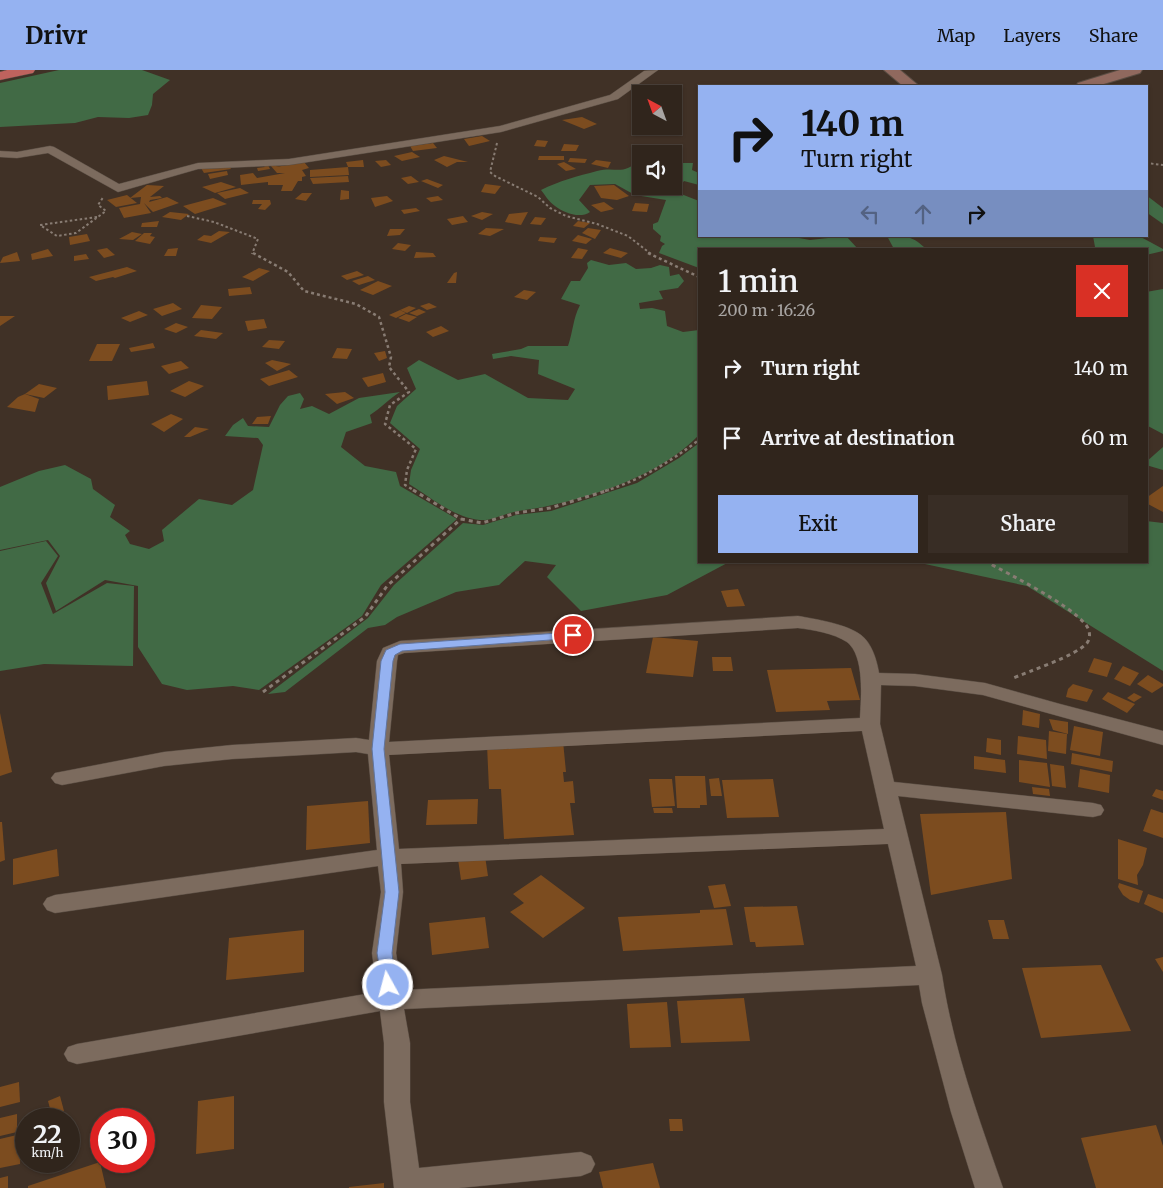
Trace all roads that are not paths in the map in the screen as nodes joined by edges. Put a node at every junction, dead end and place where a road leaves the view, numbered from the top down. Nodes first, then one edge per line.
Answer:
1 (28, 70) edge
2 (653, 70) edge
3 (891, 70) edge
4 (1135, 70) edge
5 (0, 76) edge
6 (911, 85) edge
7 (1086, 85) edge
8 (0, 154) edge
9 (118, 188) joint
10 (871, 679) junction
11 (870, 724) junction
12 (1163, 738) edge
13 (378, 749) junction
14 (62, 778) dead end
15 (886, 788) junction
16 (1094, 810) dead end
17 (898, 836) junction
18 (387, 856) junction
19 (55, 904) dead end
20 (930, 975) junction
21 (390, 1000) junction
22 (76, 1054) dead end
23 (581, 1164) dead end
24 (408, 1184) edge
25 (989, 1188) edge

1 - 5 highway
2 - 9 street
3 - 6 main road
4 - 7 main road
8 - 9 street
10 - 11 street
10 - 12 street
10 - 13 street
11 - 13 street
11 - 15 street
13 - 14 street
13 - 18 street
15 - 16 street
15 - 17 street
17 - 18 street
17 - 20 street
18 - 19 street
18 - 21 street
20 - 21 street
20 - 25 street
21 - 22 street
21 - 24 street
23 - 24 street

